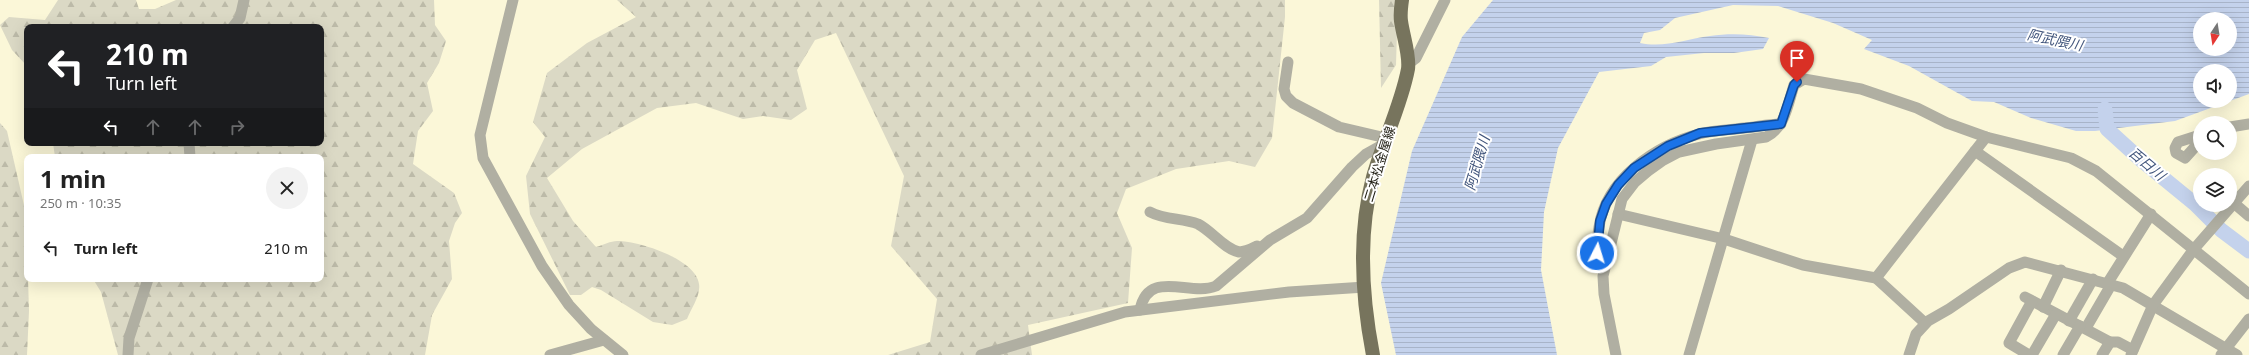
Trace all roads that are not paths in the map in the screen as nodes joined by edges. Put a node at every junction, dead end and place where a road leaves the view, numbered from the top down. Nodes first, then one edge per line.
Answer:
1 (244, 0) edge
2 (513, 0) edge
3 (1402, 0) edge
4 (1445, 0) edge
5 (235, 24) edge
6 (1288, 62) dead end
7 (1408, 64) junction
8 (1781, 124) junction
9 (2249, 124) edge
10 (2237, 126) edge
11 (1986, 137) junction
12 (1752, 140) junction
13 (1385, 141) junction
14 (1975, 151) junction
15 (2249, 186) edge
16 (2237, 201) edge
17 (2237, 208) edge
18 (1150, 212) dead end
19 (2228, 212) edge
20 (1618, 214) junction
21 (2151, 214) junction
22 (2249, 216) edge
23 (1724, 239) junction
24 (1266, 243) junction
25 (2196, 247) junction
26 (2123, 256) junction
27 (1605, 267) junction
28 (2061, 270) junction
29 (1876, 278) junction
30 (2093, 279) junction
31 (147, 282) edge
32 (2109, 284) junction
33 (1365, 288) junction
34 (2249, 294) edge
35 (2153, 305) junction
36 (2043, 307) junction
37 (1140, 310) junction
38 (2056, 314) junction
39 (2249, 319) edge
40 (2069, 320) junction
41 (1925, 323) junction
42 (2083, 327) junction
43 (604, 340) junction
44 (2110, 342) junction
45 (2223, 351) edge
46 (2132, 352) edge
47 (128, 355) edge
48 (550, 355) edge
49 (623, 355) edge
50 (981, 355) edge
51 (1373, 355) edge
52 (1616, 355) edge
53 (1689, 355) edge
54 (1909, 355) edge
55 (2029, 355) edge
56 (2032, 355) edge
57 (2063, 355) edge
58 (2102, 355) edge
59 (2237, 355) edge

1 - 5 street
2 - 43 street
3 - 7 main road, 二本松金屋線
4 - 7 street
6 - 13 street
7 - 13 main road, 二本松金屋線
8 - 11 street
8 - 12 street
8 - 27 street
9 - 10 street
11 - 14 street
11 - 21 street
12 - 20 street
12 - 23 street
13 - 24 street
13 - 33 main road, 二本松金屋線
14 - 26 street
14 - 29 street
15 - 16 street
17 - 22 street
18 - 24 street
19 - 25 street
20 - 23 street
20 - 27 street
21 - 25 street
21 - 26 street
23 - 29 street
23 - 53 street
24 - 37 street
25 - 34 street
25 - 35 street
26 - 32 street
27 - 52 street
28 - 30 street
28 - 36 street
28 - 41 street
29 - 41 street
30 - 32 street
30 - 40 street
31 - 47 street
32 - 35 street
32 - 42 street
33 - 37 street
33 - 51 main road, 二本松金屋線
35 - 45 street
35 - 46 street
36 - 38 street
36 - 55 street
37 - 50 street
38 - 40 street
38 - 56 street
39 - 45 street
40 - 42 street
41 - 54 street
42 - 44 street
42 - 57 street
43 - 48 street
43 - 49 street
44 - 46 street
44 - 58 street
45 - 59 street

